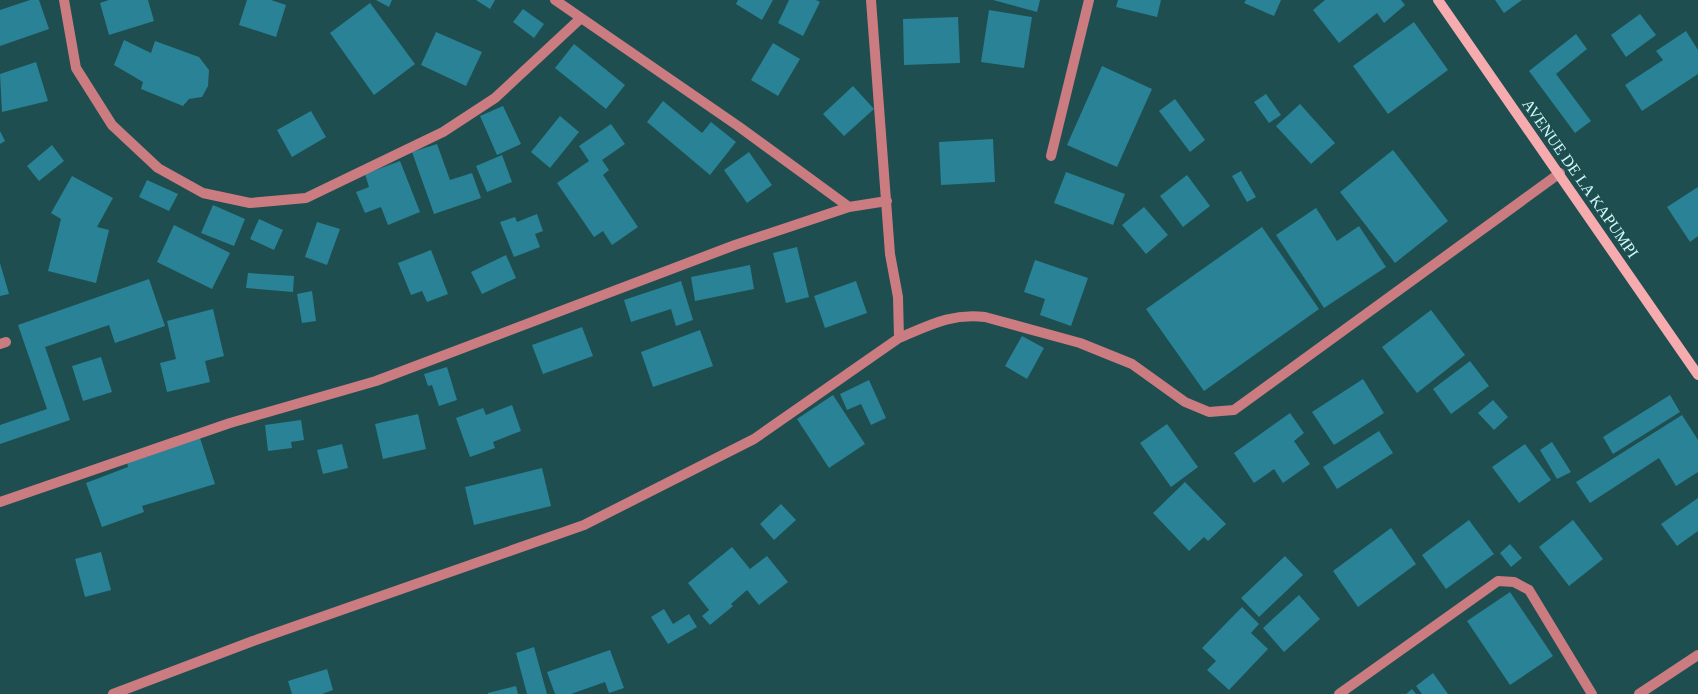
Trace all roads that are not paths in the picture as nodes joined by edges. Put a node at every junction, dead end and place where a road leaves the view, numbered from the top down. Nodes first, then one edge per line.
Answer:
1 (64, 0) edge
2 (554, 0) edge
3 (872, 0) edge
4 (1089, 0) edge
5 (1438, 0) edge
6 (580, 18) junction
7 (1051, 156) dead end
8 (1560, 173) junction
9 (887, 201) junction
10 (849, 208) junction
11 (899, 338) junction
12 (1698, 375) edge
13 (0, 502) edge
14 (1698, 654) edge
15 (113, 694) edge
16 (1339, 694) edge
17 (1592, 694) edge
18 (1638, 694) edge

1 - 6 street
2 - 6 street
3 - 9 street
4 - 7 street
5 - 8 main road, AVENUE DE LA KAPUMPI
6 - 10 street
8 - 11 street
8 - 12 main road, AVENUE DE LA KAPUMPI
9 - 10 street
9 - 11 street
10 - 13 street
11 - 15 street
14 - 18 street
16 - 17 street

